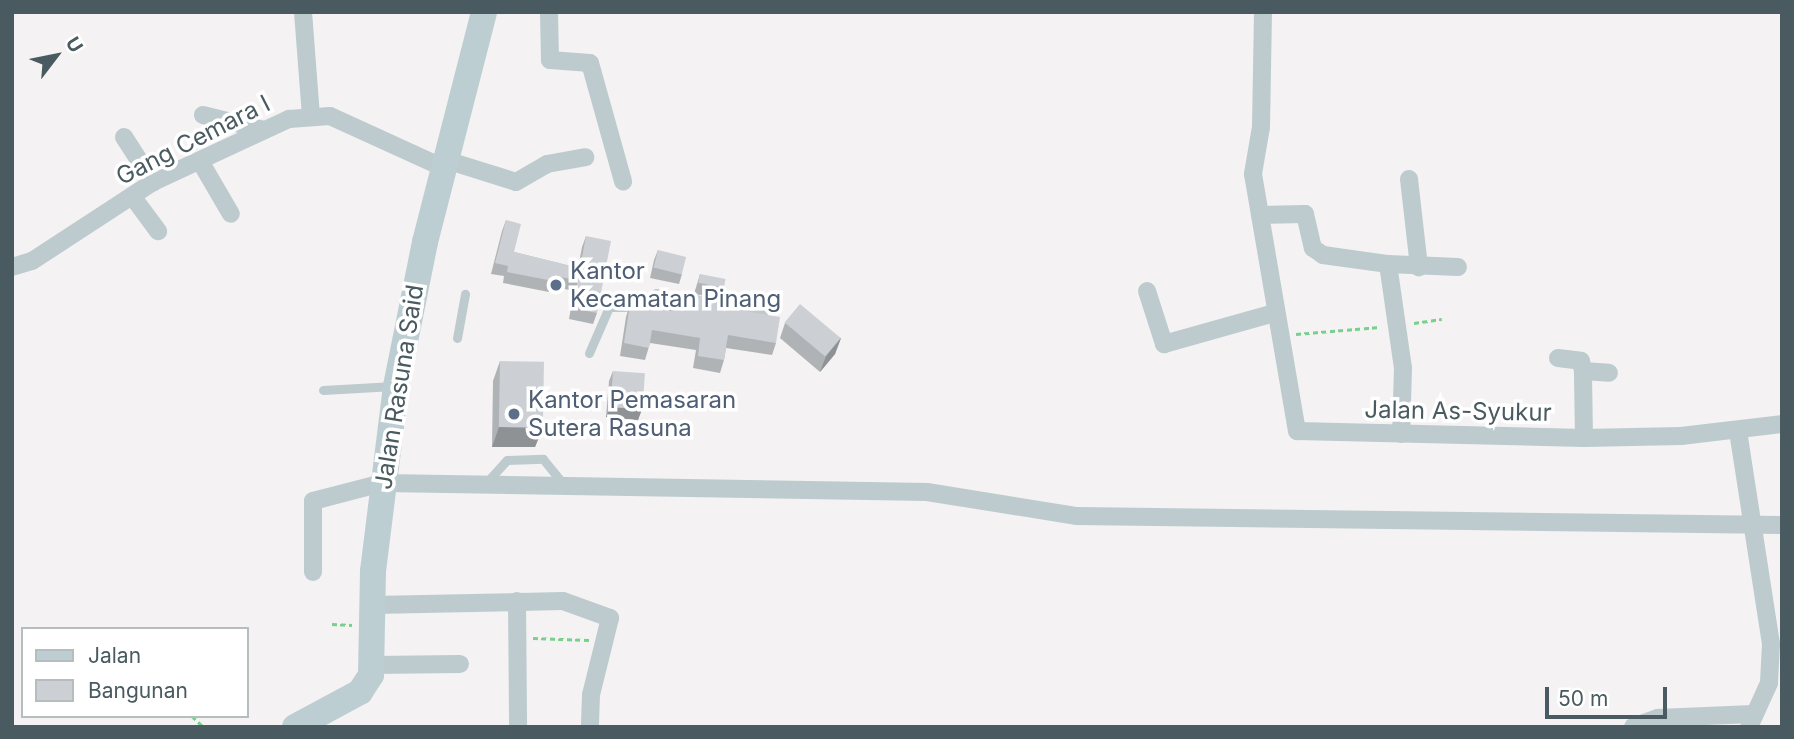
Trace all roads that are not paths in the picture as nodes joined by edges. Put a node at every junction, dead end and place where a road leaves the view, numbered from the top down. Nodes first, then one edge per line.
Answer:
1 (303, 12) edge
2 (484, 12) edge
3 (549, 12) edge
4 (1263, 12) edge
5 (203, 115) dead end
6 (311, 115) junction
7 (264, 130) junction
8 (124, 137) dead end
9 (585, 157) dead end
10 (200, 161) junction
11 (445, 164) junction
12 (1409, 178) dead end
13 (624, 181) dead end
14 (153, 182) junction
15 (132, 196) junction
16 (231, 214) dead end
17 (1259, 215) junction
18 (158, 231) dead end
19 (1388, 264) junction
20 (12, 267) edge
21 (1419, 267) junction
22 (1458, 267) dead end
23 (1147, 291) dead end
24 (465, 293) dead end
25 (763, 313) edge
26 (1274, 313) junction
27 (457, 338) dead end
28 (589, 354) dead end
29 (1558, 358) dead end
30 (1583, 371) junction
31 (1609, 373) dead end
32 (396, 386) junction
33 (323, 390) dead end
34 (1782, 424) edge
35 (1738, 431) junction
36 (1401, 434) junction
37 (1584, 438) junction
38 (382, 483) junction
39 (485, 484) junction
40 (565, 486) junction
41 (1782, 525) edge
42 (1753, 526) junction
43 (313, 572) dead end
44 (517, 601) junction
45 (373, 605) junction
46 (372, 664) junction
47 (460, 664) dead end
48 (1776, 682) edge
49 (1751, 721) edge
50 (295, 727) edge
51 (518, 727) edge
52 (590, 727) edge
53 (1633, 727) edge

1 - 6 street
2 - 11 main road, Jalan Rasuna Said
3 - 13 street
4 - 17 street, Jalan As-Syukur
5 - 7 street
6 - 7 street, Gang Cemara I
6 - 11 street, Gang Cemara I
7 - 10 street, Gang Cemara I
8 - 14 street
9 - 11 street, Gang Cemara I
10 - 14 street, Gang Cemara I
10 - 16 street
11 - 32 main road, Jalan Rasuna Said
12 - 21 street
14 - 15 street, Gang Cemara I
15 - 18 street
15 - 20 street, Gang Cemara I
17 - 19 street
17 - 26 street, Jalan As-Syukur
19 - 21 street
19 - 36 street
21 - 22 street
23 - 26 street
24 - 27 lane
25 - 28 lane
26 - 36 street, Jalan As-Syukur
29 - 30 street
30 - 31 street
30 - 37 street
32 - 33 lane
32 - 38 main road, Jalan Rasuna Said
34 - 35 street, Jalan As-Syukur
35 - 37 street, Jalan As-Syukur
35 - 42 street
36 - 37 street, Jalan As-Syukur
38 - 39 street
38 - 43 street
38 - 45 main road, Jalan Rasuna Said
39 - 40 street
39 - 40 lane
40 - 42 street
41 - 42 street
42 - 48 street
44 - 45 street
44 - 51 street
44 - 52 street
45 - 46 main road, Jalan Rasuna Said
46 - 47 street
46 - 50 main road, Jalan Rasuna Said
48 - 49 street
49 - 53 street

